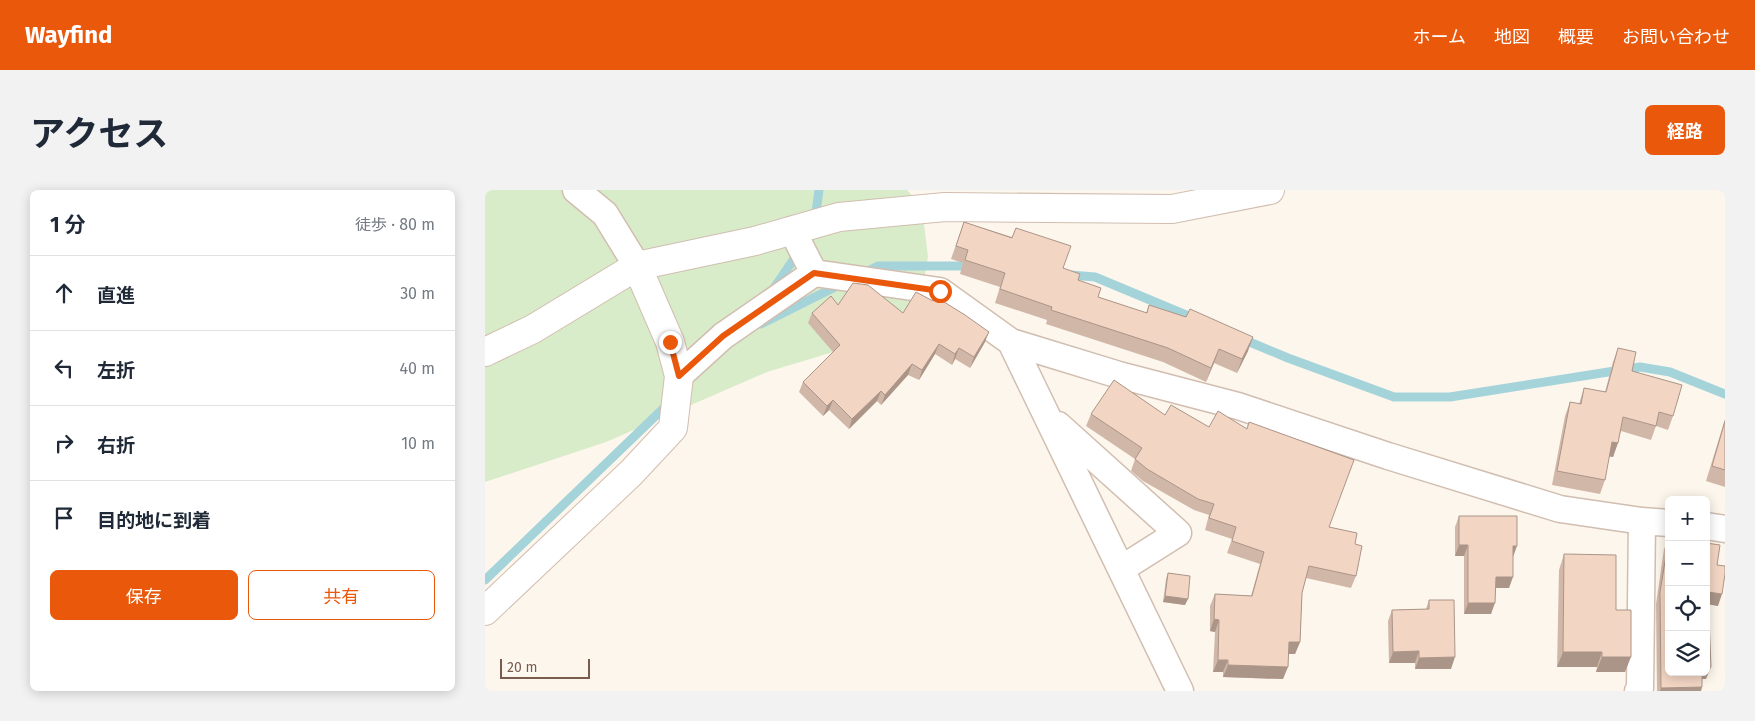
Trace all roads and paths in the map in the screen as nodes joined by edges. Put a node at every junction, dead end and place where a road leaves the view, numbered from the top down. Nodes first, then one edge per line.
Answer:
1 (576, 190) edge
2 (1270, 190) edge
3 (792, 230) junction
4 (637, 266) junction
5 (814, 273) junction
6 (1011, 342) junction
7 (485, 352) edge
8 (679, 376) junction
9 (1047, 415) junction
10 (1642, 521) junction
11 (1665, 522) edge
12 (1710, 527) edge
13 (1725, 529) edge
14 (1121, 568) junction
15 (485, 611) edge
16 (1180, 691) edge
17 (1638, 691) edge

1 - 4 street
2 - 3 street
3 - 4 street
3 - 5 street
4 - 7 street
4 - 8 street
5 - 6 street
5 - 8 street
6 - 9 street
6 - 10 street
8 - 15 street
9 - 14 street
9 - 14 street
10 - 11 street
10 - 17 street
12 - 13 street
14 - 16 street

